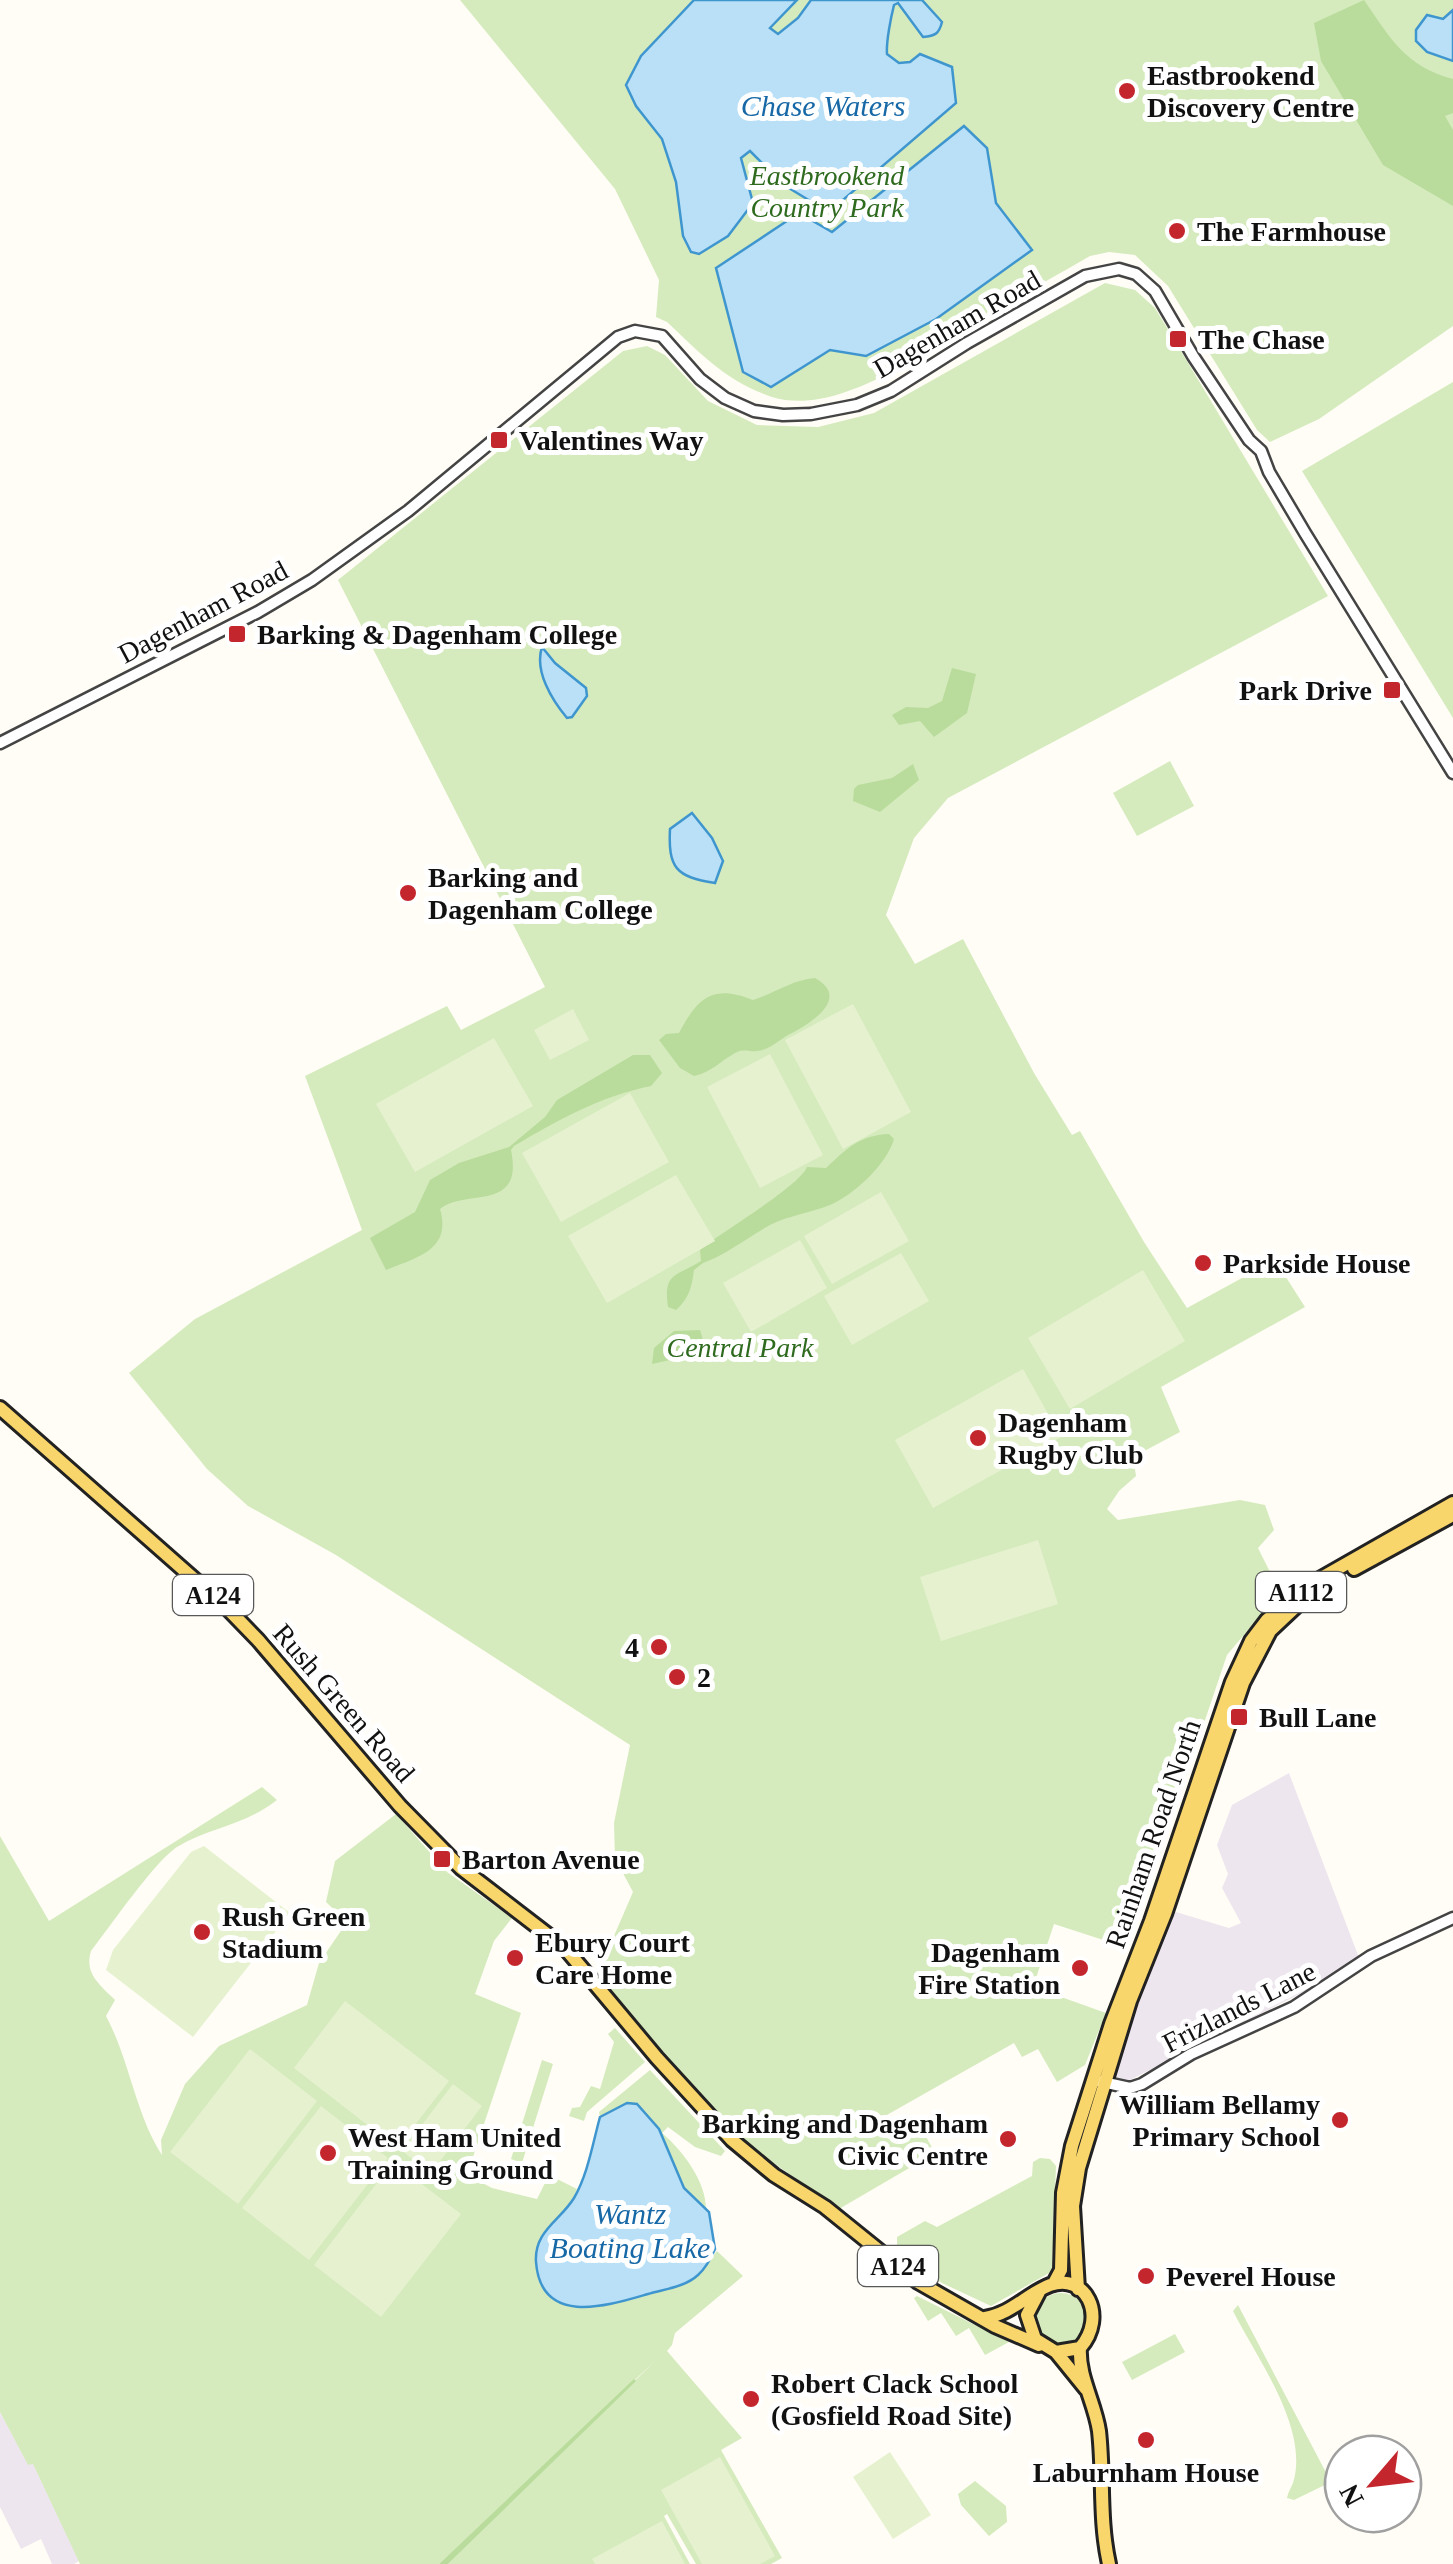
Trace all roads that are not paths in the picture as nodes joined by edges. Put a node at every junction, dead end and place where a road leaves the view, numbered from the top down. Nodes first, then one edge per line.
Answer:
1 (0, 743) edge
2 (1453, 772) edge
3 (0, 1408) edge
4 (1453, 1502) edge
5 (1453, 1515) edge
6 (1453, 1918) edge
7 (1099, 2081) junction
8 (1054, 2283) junction
9 (1078, 2289) junction
10 (1039, 2292) junction
11 (986, 2318) junction
12 (1040, 2344) junction
13 (1080, 2348) junction
14 (1056, 2352) junction
15 (1086, 2388) junction
16 (1109, 2564) edge

1 - 2 street, Dagenham Road
3 - 11 main road, Rush Green Road / A124
4 - 7 main road, Rainham Road North / A1112
5 - 7 main road, Rainham Road North / A1112
6 - 7 street, Frizlands Lane
7 - 8 main road, Rainham Road North / A1112
7 - 9 main road, Rainham Road North / A1112
8 - 9 main road
8 - 10 main road
9 - 13 main road, A124
10 - 11 main road
10 - 12 main road
11 - 12 main road, A124
12 - 14 main road, A124
13 - 14 main road
13 - 15 main road, A124
14 - 15 main road, A124
15 - 16 main road, A124

